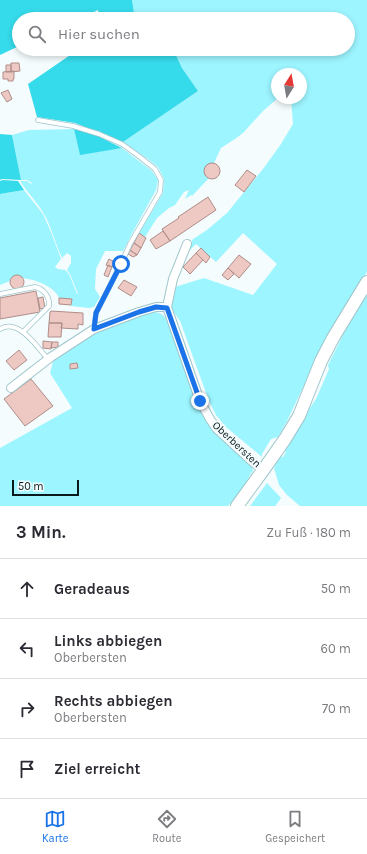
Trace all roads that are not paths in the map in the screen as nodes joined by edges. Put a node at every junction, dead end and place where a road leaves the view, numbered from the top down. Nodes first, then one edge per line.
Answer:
1 (38, 120) dead end
2 (187, 244) dead end
3 (367, 282) edge
4 (0, 294) edge
5 (167, 308) junction
6 (0, 328) edge
7 (94, 329) junction
8 (23, 332) junction
9 (48, 359) junction
10 (11, 388) dead end
11 (264, 469) junction
12 (237, 506) edge

1 - 7 lane
2 - 5 street
3 - 11 street
4 - 8 lane
5 - 7 street
5 - 11 street, Oberbersten
6 - 8 lane
7 - 9 street
8 - 9 lane
9 - 10 street
11 - 12 street

